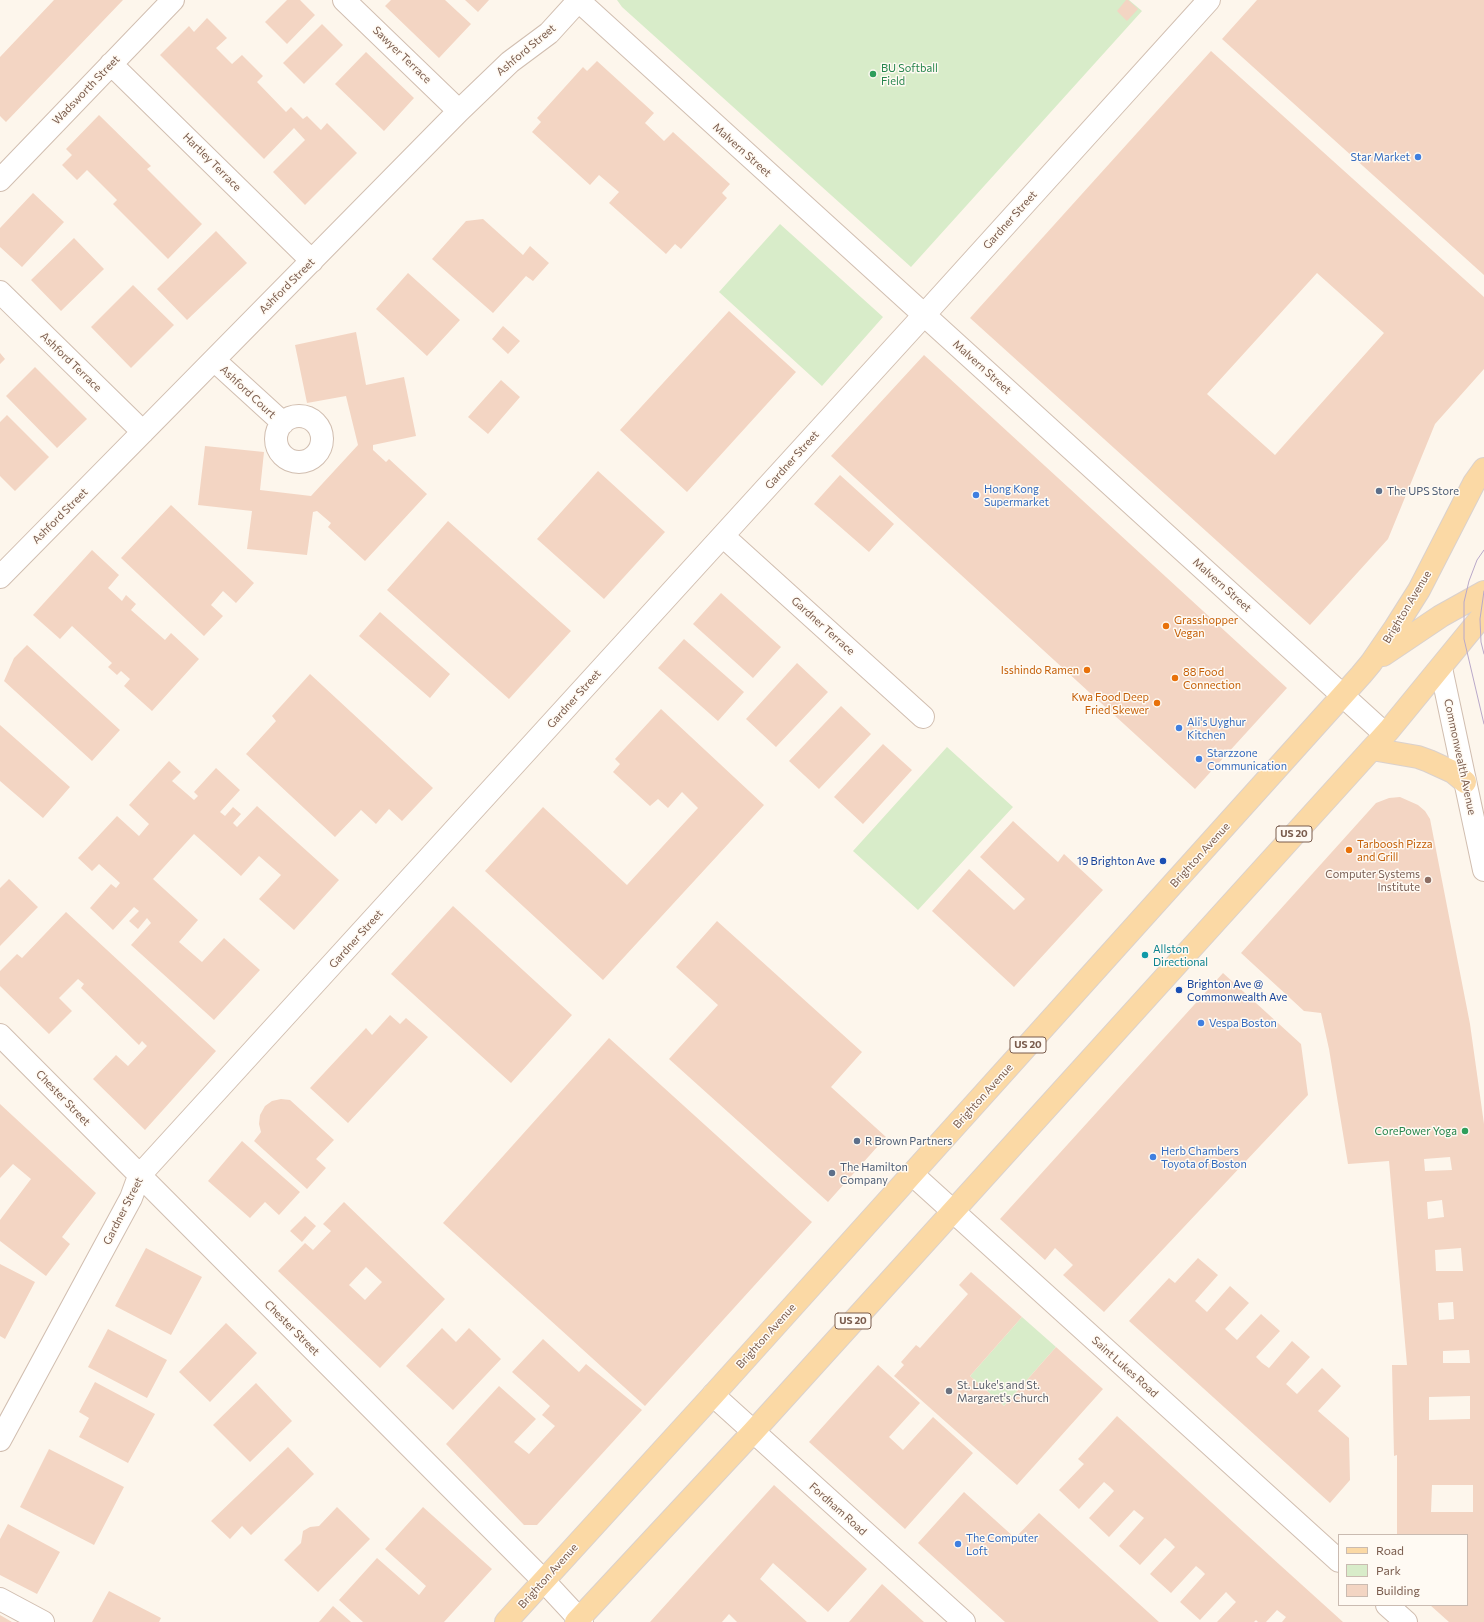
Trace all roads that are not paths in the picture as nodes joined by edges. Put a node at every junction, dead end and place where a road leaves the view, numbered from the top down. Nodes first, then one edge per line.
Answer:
1 (172, 0) edge
2 (344, 0) edge
3 (579, 0) edge
4 (1209, 0) edge
5 (111, 64) junction
6 (459, 111) junction
7 (0, 180) edge
8 (312, 261) junction
9 (0, 292) edge
10 (924, 315) junction
11 (214, 360) junction
12 (283, 423) dead end
13 (143, 432) junction
14 (1484, 469) edge
15 (723, 536) junction
16 (0, 577) edge
17 (1484, 592) edge
18 (1484, 614) edge
19 (1371, 663) junction
20 (1441, 668) junction
21 (1344, 696) junction
22 (923, 717) dead end
23 (1378, 741) junction
24 (1465, 782) junction
25 (1484, 870) edge
26 (0, 1035) edge
27 (912, 1174) junction
28 (139, 1176) junction
29 (953, 1211) junction
30 (713, 1395) junction
31 (753, 1432) junction
32 (0, 1440) edge
33 (1338, 1560) edge
34 (543, 1580) junction
35 (0, 1599) edge
36 (1388, 1606) edge
37 (579, 1621) edge
38 (43, 1622) edge
39 (506, 1622) edge
40 (964, 1622) edge
41 (1406, 1622) edge

1 - 5 street, Wadsworth Street
2 - 6 street, Sawyer Terrace
3 - 6 street, Ashford Street
3 - 10 street, Malvern Street
4 - 10 street, Gardner Street
5 - 7 street, Wadsworth Street
5 - 8 street, Hartley Terrace
6 - 8 street, Ashford Street
8 - 11 street, Ashford Street
9 - 13 street, Ashford Terrace
10 - 15 street, Gardner Street
10 - 21 street, Malvern Street
11 - 12 street, Ashford Court
11 - 13 street, Ashford Street
13 - 16 street, Ashford Street
14 - 19 main road, Brighton Avenue / US 20
15 - 22 street, Gardner Terrace
15 - 28 street, Gardner Street
17 - 19 main road
18 - 20 main road, US 20
19 - 21 main road, Brighton Avenue / US 20
20 - 23 main road, US 20
20 - 24 street, Commonwealth Avenue
21 - 23 street, Malvern Street
21 - 27 main road, Brighton Avenue / US 20
23 - 24 main road
23 - 29 main road, US 20
24 - 25 street, Commonwealth Avenue
26 - 28 street, Chester Street
27 - 29 street, Saint Lukes Road
27 - 30 main road, Brighton Avenue / US 20
28 - 32 street, Gardner Street
28 - 34 street, Chester Street
29 - 31 main road, US 20
29 - 33 street, Saint Lukes Road
30 - 31 street, Fordham Road
30 - 34 main road, Brighton Avenue / US 20
31 - 37 main road, US 20
31 - 40 street, Fordham Road
34 - 37 street, Chester Street
34 - 39 main road, Brighton Avenue / US 20
35 - 38 street
36 - 41 street

